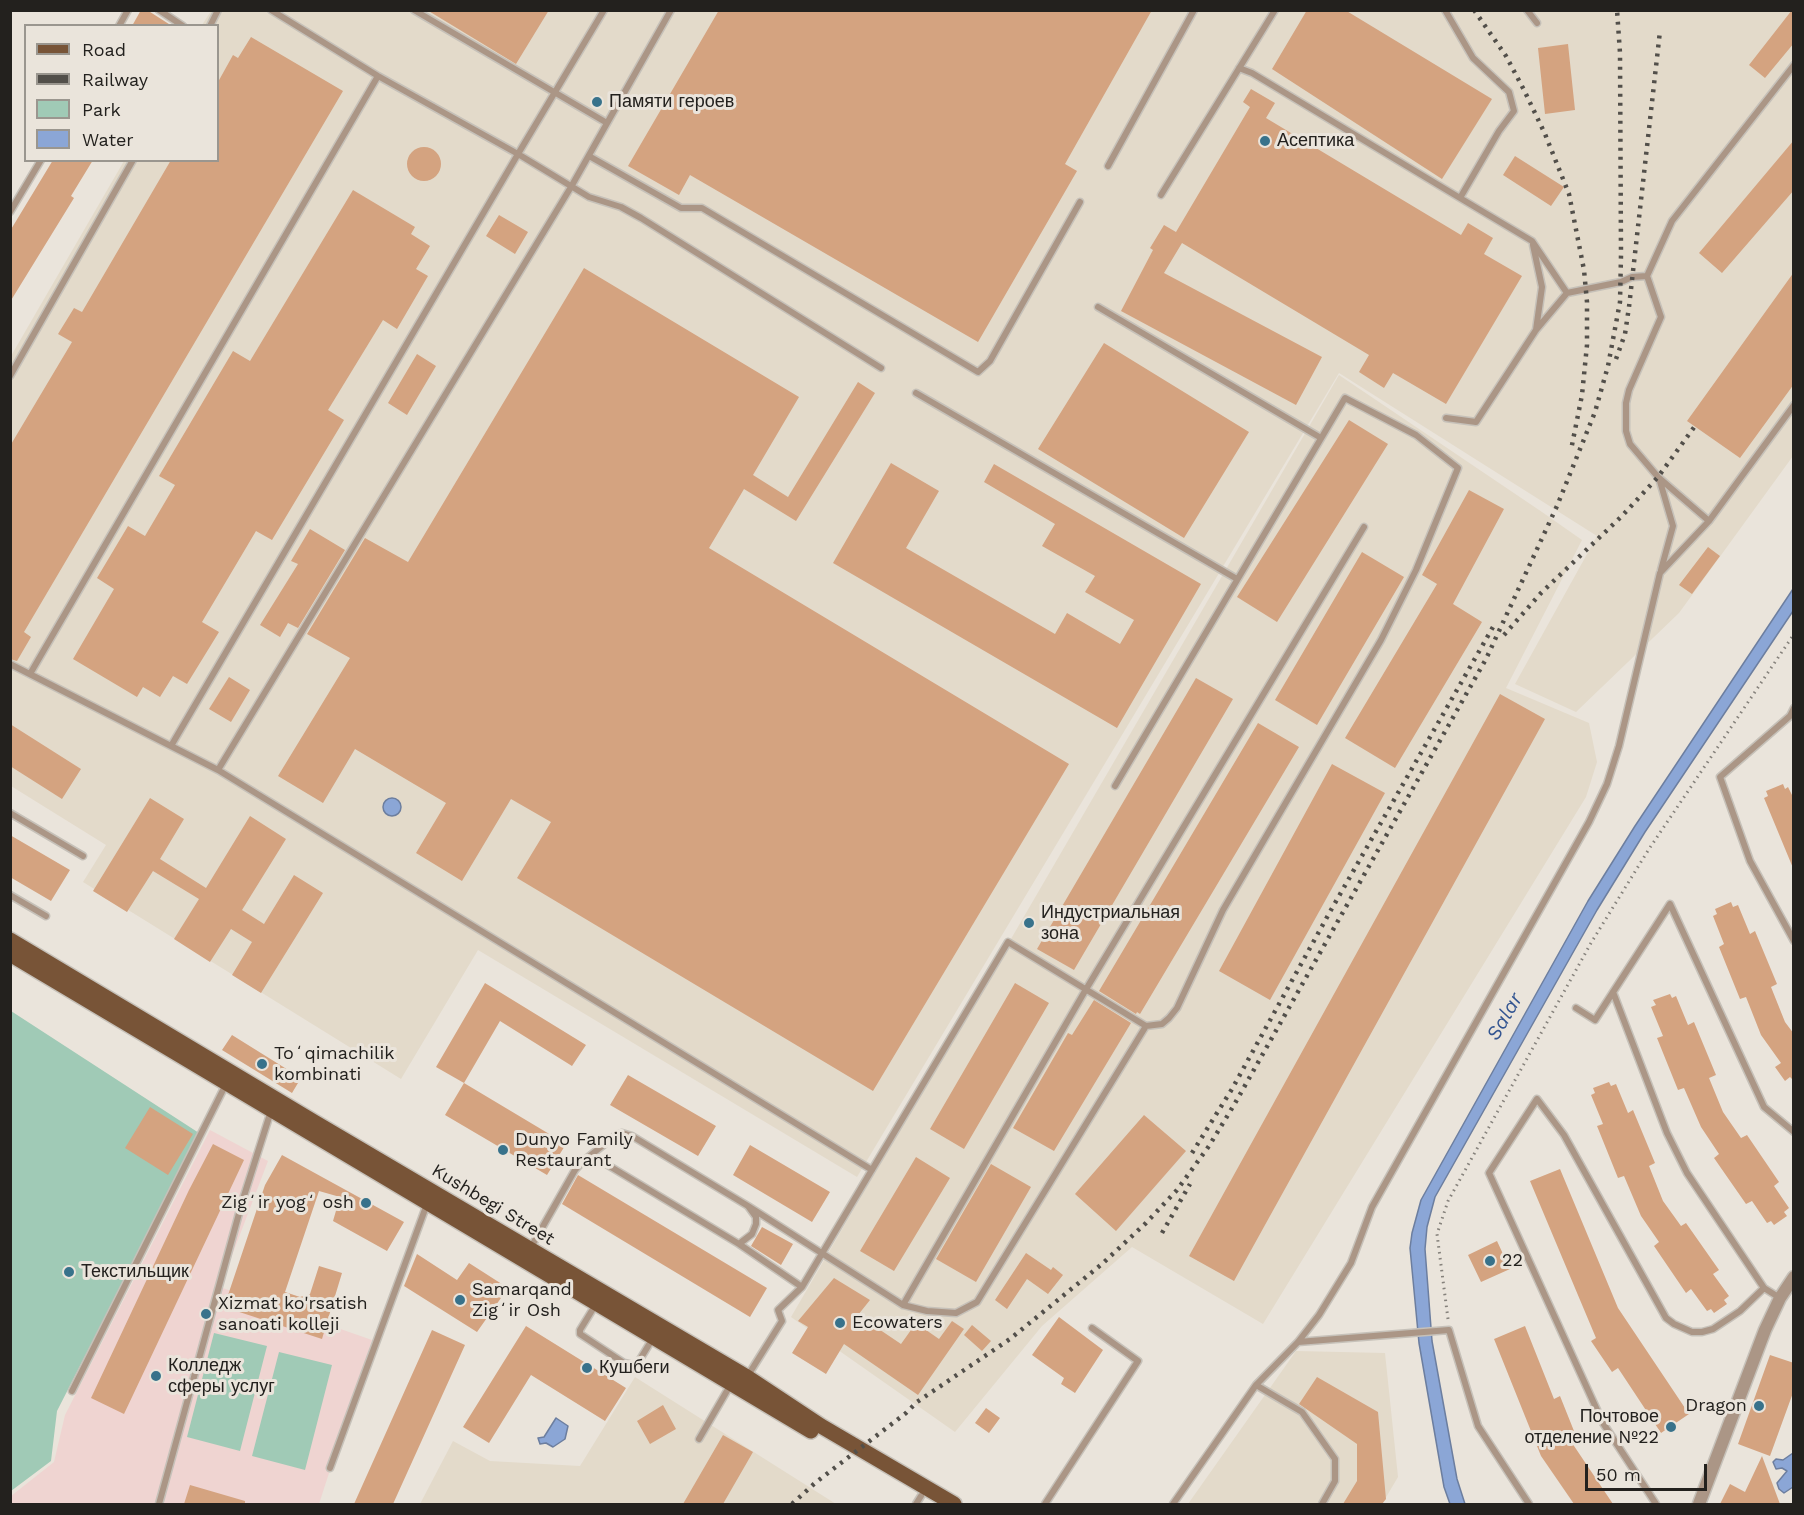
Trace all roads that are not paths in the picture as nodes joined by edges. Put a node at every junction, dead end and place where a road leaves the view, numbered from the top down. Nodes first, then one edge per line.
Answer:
1 (128, 10) edge
2 (159, 10) edge
3 (218, 10) edge
4 (271, 10) edge
5 (414, 10) edge
6 (604, 10) edge
7 (671, 10) edge
8 (1194, 10) edge
9 (1275, 10) edge
10 (1445, 10) edge
11 (1527, 10) edge
12 (1536, 22) dead end
13 (120, 24) edge
14 (180, 24) edge
15 (211, 24) edge
16 (1794, 65) edge
17 (1239, 68) junction
18 (378, 76) junction
19 (555, 94) junction
20 (607, 123) junction
21 (518, 154) junction
22 (589, 156) junction
23 (39, 162) edge
24 (133, 162) edge
25 (1108, 166) dead end
26 (571, 187) junction
27 (1161, 195) dead end
28 (1460, 198) junction
29 (1080, 202) dead end
30 (10, 212) edge
31 (1532, 242) junction
32 (1647, 276) junction
33 (1568, 293) junction
34 (1098, 307) dead end
35 (1536, 330) junction
36 (881, 368) dead end
37 (10, 376) edge
38 (916, 393) dead end
39 (1794, 405) edge
40 (1446, 418) dead end
41 (1321, 438) junction
42 (1658, 477) junction
43 (1709, 521) junction
44 (1364, 527) dead end
45 (1660, 573) junction
46 (1238, 579) junction
47 (10, 664) edge
48 (30, 674) junction
49 (1794, 708) edge
50 (1790, 716) junction
51 (1794, 724) edge
52 (171, 746) junction
53 (218, 770) junction
54 (1115, 786) dead end
55 (10, 813) edge
56 (83, 856) dead end
57 (10, 895) edge
58 (46, 916) dead end
59 (10, 940) edge
60 (1794, 941) edge
61 (10, 954) edge
62 (1085, 991) junction
63 (1613, 992) junction
64 (1576, 1008) dead end
65 (1146, 1026) junction
66 (227, 1083) junction
67 (271, 1110) junction
68 (311, 1127) junction
69 (1794, 1132) edge
70 (591, 1155) junction
71 (872, 1170) junction
72 (428, 1203) junction
73 (748, 1206) junction
74 (739, 1244) junction
75 (530, 1249) junction
76 (822, 1254) junction
77 (1794, 1277) edge
78 (802, 1287) junction
79 (1764, 1288) junction
80 (1780, 1298) junction
81 (596, 1303) junction
82 (903, 1305) junction
83 (1092, 1328) dead end
84 (654, 1337) junction
85 (1298, 1342) junction
86 (739, 1383) junction
87 (1256, 1385) junction
88 (72, 1391) dead end
89 (699, 1439) dead end
90 (330, 1468) dead end
91 (918, 1500) edge
92 (159, 1504) edge
93 (935, 1504) edge
94 (954, 1504) edge
95 (1045, 1504) edge
96 (1173, 1504) edge
97 (1322, 1504) edge
98 (1529, 1504) edge
99 (1656, 1504) edge
100 (1699, 1504) edge

1 - 13 lane
2 - 14 lane
3 - 15 lane
4 - 18 lane
5 - 19 lane
6 - 19 lane
7 - 20 lane
8 - 25 lane
9 - 17 lane
10 - 28 lane
11 - 12 lane
16 - 32 lane
17 - 27 lane
17 - 28 lane
18 - 21 lane
18 - 48 lane
19 - 20 lane
19 - 21 lane
20 - 22 lane
21 - 26 lane
21 - 52 lane
22 - 26 lane
22 - 29 lane
23 - 30 lane
24 - 37 lane
26 - 36 lane
26 - 53 lane
28 - 31 lane
31 - 33 lane
31 - 35 lane
32 - 33 lane
32 - 42 lane
33 - 35 lane
34 - 41 lane
35 - 40 lane
38 - 46 lane
39 - 43 lane
41 - 46 lane
41 - 65 lane
42 - 43 lane
42 - 45 lane
43 - 45 lane
44 - 62 lane
45 - 85 lane
46 - 54 lane
47 - 48 lane
48 - 52 lane
49 - 50 lane
50 - 51 lane
50 - 60 lane
52 - 53 lane
53 - 71 lane
55 - 56 lane
57 - 58 lane
59 - 68 main road, Kushbegi Street
61 - 66 main road, Kushbegi Street
62 - 65 lane
62 - 71 lane
62 - 82 lane
63 - 64 lane
63 - 69 lane
63 - 79 lane
65 - 82 lane
66 - 67 main road, Kushbegi Street
66 - 88 lane
67 - 68 main road, Kushbegi Street
67 - 92 lane
68 - 72 main road, Kushbegi Street
68 - 75 main road, Kushbegi Street
70 - 73 lane
70 - 74 lane
70 - 75 lane
71 - 76 lane
72 - 81 main road, Kushbegi Street
72 - 90 lane
73 - 74 lane
73 - 76 lane
74 - 78 lane
75 - 86 main road, Kushbegi Street
76 - 78 lane
76 - 82 lane
77 - 80 street
78 - 86 lane
79 - 80 lane
79 - 99 lane
80 - 100 street
81 - 84 main road, Kushbegi Street
81 - 84 lane
83 - 95 lane
84 - 86 main road, Kushbegi Street
85 - 87 lane
85 - 98 lane
86 - 89 lane
86 - 91 main road, Kushbegi Street
86 - 94 main road, Kushbegi Street
87 - 96 lane
87 - 97 lane
91 - 93 main road, Kushbegi Street

